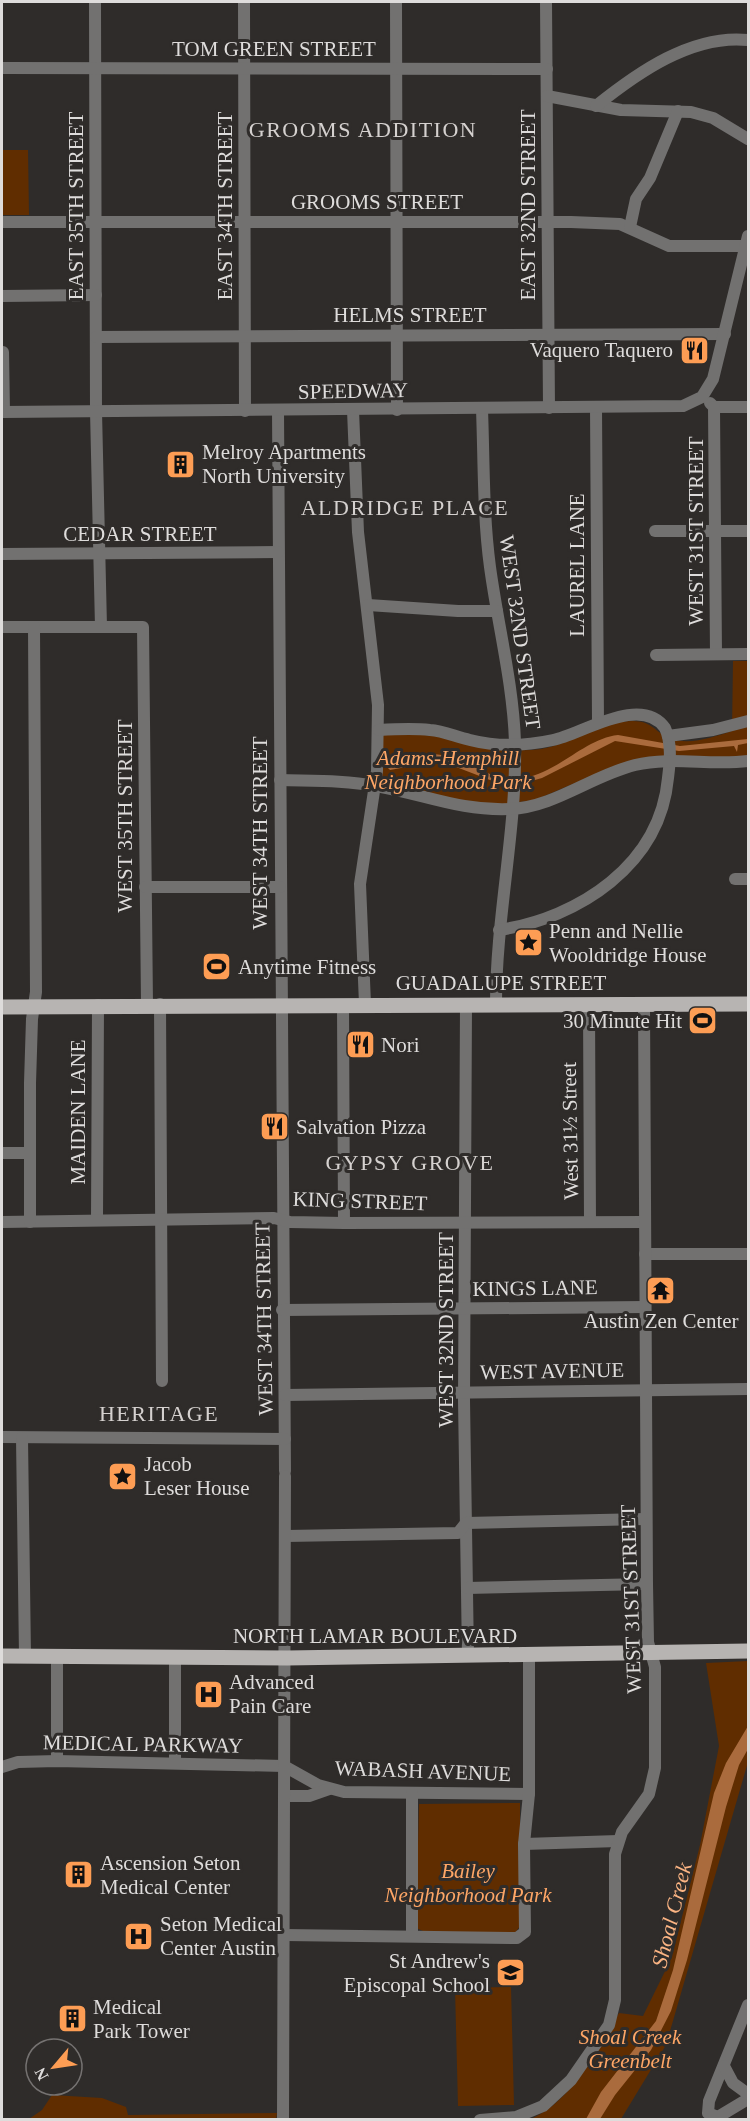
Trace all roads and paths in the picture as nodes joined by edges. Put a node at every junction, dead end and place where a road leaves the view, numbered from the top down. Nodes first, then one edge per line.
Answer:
1 (95, 2) edge
2 (244, 2) edge
3 (396, 2) edge
4 (546, 2) edge
5 (748, 40) edge
6 (2, 68) edge
7 (95, 68) junction
8 (244, 68) junction
9 (397, 69) junction
10 (547, 69) junction
11 (547, 96) junction
12 (596, 106) junction
13 (678, 111) junction
14 (748, 139) edge
15 (548, 221) junction
16 (2, 222) edge
17 (96, 222) junction
18 (245, 222) junction
19 (396, 222) junction
20 (630, 227) junction
21 (747, 241) edge
22 (96, 295) junction
23 (2, 296) edge
24 (396, 334) junction
25 (548, 334) junction
26 (724, 334) junction
27 (245, 335) junction
28 (96, 337) junction
29 (3, 352) dead end
30 (702, 397) junction
31 (596, 406) junction
32 (714, 407) junction
33 (748, 407) edge
34 (549, 408) junction
35 (482, 409) junction
36 (353, 410) junction
37 (397, 410) junction
38 (96, 411) junction
39 (245, 411) junction
40 (278, 411) junction
41 (3, 412) edge
42 (655, 531) dead end
43 (716, 531) junction
44 (748, 531) edge
45 (278, 552) junction
46 (100, 553) junction
47 (2, 554) edge
48 (368, 605) junction
49 (497, 611) junction
50 (2, 627) edge
51 (34, 627) junction
52 (101, 627) junction
53 (716, 654) junction
54 (748, 654) edge
55 (656, 655) dead end
56 (748, 721) edge
57 (598, 722) junction
58 (379, 729) junction
59 (515, 745) junction
60 (669, 748) junction
61 (748, 760) edge
62 (280, 780) junction
63 (376, 786) junction
64 (513, 809) junction
65 (735, 879) dead end
66 (748, 879) edge
67 (145, 887) junction
68 (280, 887) junction
69 (499, 930) junction
70 (153, 1004) junction
71 (365, 1004) junction
72 (496, 1004) junction
73 (644, 1004) junction
74 (748, 1004) edge
75 (98, 1005) junction
76 (280, 1005) junction
77 (342, 1005) junction
78 (466, 1005) junction
79 (589, 1005) junction
80 (33, 1006) junction
81 (2, 1007) edge
82 (30, 1152) junction
83 (2, 1153) edge
84 (159, 1218) junction
85 (282, 1218) junction
86 (97, 1220) junction
87 (2, 1222) edge
88 (30, 1222) junction
89 (590, 1222) junction
90 (645, 1222) junction
91 (344, 1223) junction
92 (466, 1223) junction
93 (645, 1254) junction
94 (748, 1254) edge
95 (645, 1307) junction
96 (465, 1309) junction
97 (282, 1310) junction
98 (162, 1381) dead end
99 (645, 1389) junction
100 (748, 1389) edge
101 (464, 1392) junction
102 (285, 1395) junction
103 (2, 1437) edge
104 (22, 1438) junction
105 (285, 1438) junction
106 (646, 1520) junction
107 (466, 1523) junction
108 (286, 1536) junction
109 (646, 1584) junction
110 (467, 1588) junction
111 (748, 1651) edge
112 (651, 1653) junction
113 (2, 1656) edge
114 (25, 1656) junction
115 (57, 1656) junction
116 (468, 1656) junction
117 (529, 1656) junction
118 (175, 1657) junction
119 (287, 1658) junction
120 (57, 1761) junction
121 (175, 1763) junction
122 (284, 1766) junction
123 (2, 1767) edge
124 (329, 1789) junction
125 (412, 1793) junction
126 (529, 1794) junction
127 (284, 1796) junction
128 (618, 1841) junction
129 (524, 1844) junction
130 (285, 1935) junction
131 (412, 1935) junction
132 (748, 2005) edge
133 (724, 2066) junction
134 (748, 2094) edge
135 (748, 2099) edge
136 (283, 2120) edge
137 (480, 2120) edge

1 - 7 street, EAST 35TH STREET
2 - 8 street, EAST 34TH STREET
3 - 9 street
4 - 10 street, EAST 32ND STREET
5 - 12 street
6 - 7 street, TOM GREEN STREET
7 - 8 street, TOM GREEN STREET
7 - 17 street, EAST 35TH STREET
8 - 9 street, TOM GREEN STREET
8 - 18 street, EAST 34TH STREET
9 - 10 street, TOM GREEN STREET
9 - 19 street
10 - 11 street, EAST 32ND STREET
11 - 12 street
11 - 15 street, EAST 32ND STREET
12 - 13 street
13 - 14 street
13 - 20 street
15 - 19 street, GROOMS STREET
15 - 20 street, GROOMS STREET
15 - 25 street, EAST 32ND STREET
16 - 17 street, GROOMS STREET
17 - 18 street, GROOMS STREET
17 - 22 street, EAST 35TH STREET
18 - 19 street, GROOMS STREET
18 - 27 street, EAST 34TH STREET
19 - 24 street
20 - 21 street, GROOMS STREET
21 - 26 street
22 - 23 street
22 - 28 street, EAST 35TH STREET
24 - 25 street, HELMS STREET
24 - 27 street, HELMS STREET
24 - 37 street
25 - 26 street, HELMS STREET
25 - 34 street, EAST 32ND STREET
26 - 30 street
27 - 28 street, HELMS STREET
27 - 39 street, EAST 34TH STREET
28 - 38 street, EAST 35TH STREET
29 - 41 street
30 - 31 street, SPEEDWAY
30 - 32 street
31 - 34 street, SPEEDWAY
31 - 57 street, LAUREL LANE
32 - 33 street
32 - 43 street, WEST 31ST STREET
34 - 35 street, SPEEDWAY
35 - 37 street, SPEEDWAY
35 - 49 street, WEST 32ND STREET
36 - 37 street, SPEEDWAY
36 - 40 street, SPEEDWAY
36 - 48 street
38 - 39 street, SPEEDWAY
38 - 41 street, SPEEDWAY
38 - 46 street
39 - 40 street, SPEEDWAY
40 - 45 street, WEST 34TH STREET
42 - 43 street
43 - 44 street
43 - 53 street, WEST 31ST STREET
45 - 46 street, CEDAR STREET
45 - 62 street, WEST 34TH STREET
46 - 47 street, CEDAR STREET
46 - 52 street
48 - 49 street
48 - 58 street
49 - 59 street, WEST 32ND STREET
50 - 51 street
51 - 52 street
51 - 80 street
52 - 67 street, WEST 35TH STREET
53 - 54 street
53 - 55 street
56 - 60 street
57 - 59 street
57 - 60 street
58 - 59 street
58 - 63 street
59 - 64 street, WEST 32ND STREET
60 - 61 street
60 - 64 street
60 - 69 street
62 - 63 street
62 - 68 street, WEST 34TH STREET
63 - 64 street
63 - 71 street
64 - 69 street, WEST 32ND STREET
65 - 66 street
67 - 68 street
67 - 70 street, WEST 35TH STREET
68 - 76 street, WEST 34TH STREET
69 - 72 street, WEST 32ND STREET
70 - 75 main road, GUADALUPE STREET
70 - 76 main road, GUADALUPE STREET
70 - 84 street, WEST 35TH STREET
71 - 77 main road, GUADALUPE STREET
71 - 78 main road, GUADALUPE STREET
72 - 78 main road, GUADALUPE STREET
72 - 79 main road, GUADALUPE STREET
73 - 74 main road, GUADALUPE STREET
73 - 79 main road, GUADALUPE STREET
73 - 90 street, WEST 31ST STREET
75 - 80 main road, GUADALUPE STREET
75 - 86 street, MAIDEN LANE
76 - 77 main road, GUADALUPE STREET
76 - 85 street, WEST 34TH STREET
77 - 91 street
78 - 92 street, WEST 32ND STREET
79 - 89 street, West 31½ Street
80 - 81 main road, GUADALUPE STREET
80 - 82 street
82 - 83 street
82 - 88 street
84 - 85 street, KING STREET
84 - 86 street, KING STREET
84 - 98 street, WEST 35TH STREET
85 - 91 street, KING STREET
85 - 97 street, WEST 34TH STREET
86 - 88 street, KING STREET
87 - 88 street, KING STREET
89 - 90 street, KING STREET
89 - 92 street, KING STREET
90 - 93 street, WEST 31ST STREET
91 - 92 street, KING STREET
92 - 96 street, WEST 32ND STREET
93 - 94 street
93 - 95 street, WEST 31ST STREET
95 - 96 street, KINGS LANE
95 - 99 street, WEST 31ST STREET
96 - 97 street, KINGS LANE
96 - 101 street, WEST 32ND STREET
97 - 102 street, WEST 34TH STREET
99 - 100 street, WEST AVENUE
99 - 101 street, WEST AVENUE
99 - 106 street, WEST 31ST STREET
101 - 102 street, WEST AVENUE
101 - 107 street, WEST 32ND STREET
102 - 105 street, WEST 34TH STREET
103 - 104 street
104 - 105 street
104 - 114 street
105 - 108 street, WEST 34TH STREET
106 - 107 street
106 - 109 street, WEST 31ST STREET
107 - 108 street
107 - 110 street, WEST 32ND STREET
108 - 119 street, WEST 34TH STREET
109 - 110 street
109 - 112 street, WEST 31ST STREET
110 - 116 street, WEST 32ND STREET
111 - 112 main road, NORTH LAMAR BOULEVARD
112 - 117 main road, NORTH LAMAR BOULEVARD
112 - 128 street, WEST 31ST STREET
113 - 114 main road, NORTH LAMAR BOULEVARD
114 - 115 main road, NORTH LAMAR BOULEVARD
115 - 118 main road, NORTH LAMAR BOULEVARD
115 - 120 street
116 - 117 main road, NORTH LAMAR BOULEVARD
116 - 119 main road, NORTH LAMAR BOULEVARD
117 - 126 street
118 - 119 main road, NORTH LAMAR BOULEVARD
118 - 121 street
119 - 122 street, WEST 34TH STREET
120 - 121 street, MEDICAL PARKWAY
120 - 123 street, MEDICAL PARKWAY
121 - 122 street, MEDICAL PARKWAY
122 - 124 street, WABASH AVENUE
122 - 127 street, WEST 34TH STREET
124 - 125 street, WABASH AVENUE
124 - 127 street
125 - 126 street, WABASH AVENUE
125 - 131 street
126 - 129 street
127 - 130 street, WEST 34TH STREET
128 - 129 street
128 - 137 street, WEST 31ST STREET
129 - 131 street
130 - 131 street
130 - 136 street, WEST 34TH STREET
132 - 133 street
133 - 134 street
133 - 135 street

